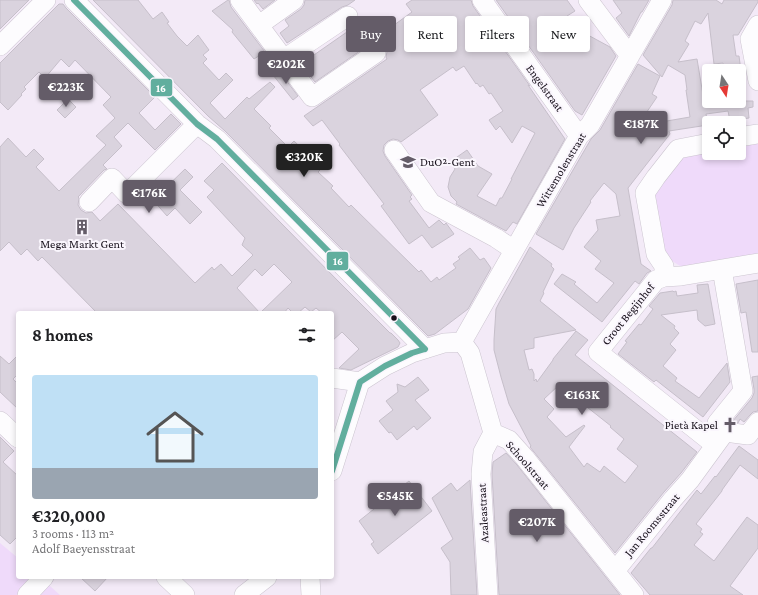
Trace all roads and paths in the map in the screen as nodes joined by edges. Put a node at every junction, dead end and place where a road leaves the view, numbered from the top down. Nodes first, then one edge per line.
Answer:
1 (46, 0) edge
2 (74, 0) edge
3 (240, 0) edge
4 (294, 0) edge
5 (482, 0) edge
6 (588, 0) edge
7 (662, 0) edge
8 (346, 17) edge
9 (259, 25) junction
10 (758, 25) edge
11 (0, 46) edge
12 (376, 53) dead end
13 (630, 56) junction
14 (284, 59) junction
15 (758, 82) edge
16 (197, 124) junction
17 (758, 134) edge
18 (579, 136) junction
19 (746, 136) edge
20 (702, 144) edge
21 (394, 150) dead end
22 (89, 202) dead end
23 (514, 250) junction
24 (758, 263) edge
25 (722, 269) junction
26 (664, 277) junction
27 (462, 342) junction
28 (425, 349) junction
29 (334, 378) edge
30 (360, 382) junction
31 (0, 421) edge
32 (758, 422) edge
33 (493, 433) junction
34 (16, 436) edge
35 (720, 439) junction
36 (334, 465) edge
37 (615, 570) junction
38 (42, 579) edge
39 (168, 579) edge
40 (264, 579) edge
41 (310, 579) edge
42 (27, 595) edge
43 (184, 595) edge
44 (244, 595) edge
45 (311, 595) edge
46 (488, 595) edge
47 (634, 595) edge

1 - 11 street
2 - 16 street
3 - 9 street
4 - 9 street
5 - 18 street, Engelstraat
6 - 13 street
7 - 13 street, Wittemolenstraat
8 - 14 street
9 - 14 street
10 - 15 street
12 - 14 street
13 - 18 street, Wittemolenstraat
16 - 22 street
16 - 28 street
17 - 19 street
18 - 23 street, Wittemolenstraat
20 - 26 street, Groot Begijnhof
21 - 23 street
23 - 27 street, Wittemolenstraat
24 - 25 street, Groot Begijnhof
25 - 26 street, Groot Begijnhof
25 - 35 street
26 - 35 street, Groot Begijnhof
27 - 28 street
27 - 33 street
28 - 30 street
29 - 30 street
30 - 36 street
31 - 34 street
32 - 35 street
33 - 37 street, Schoolstraat
33 - 46 street, Azaleastraat
35 - 37 street, Jan Roomsstraat
37 - 47 street, Schoolstraat
38 - 42 street
39 - 43 street
40 - 44 street
41 - 45 street

